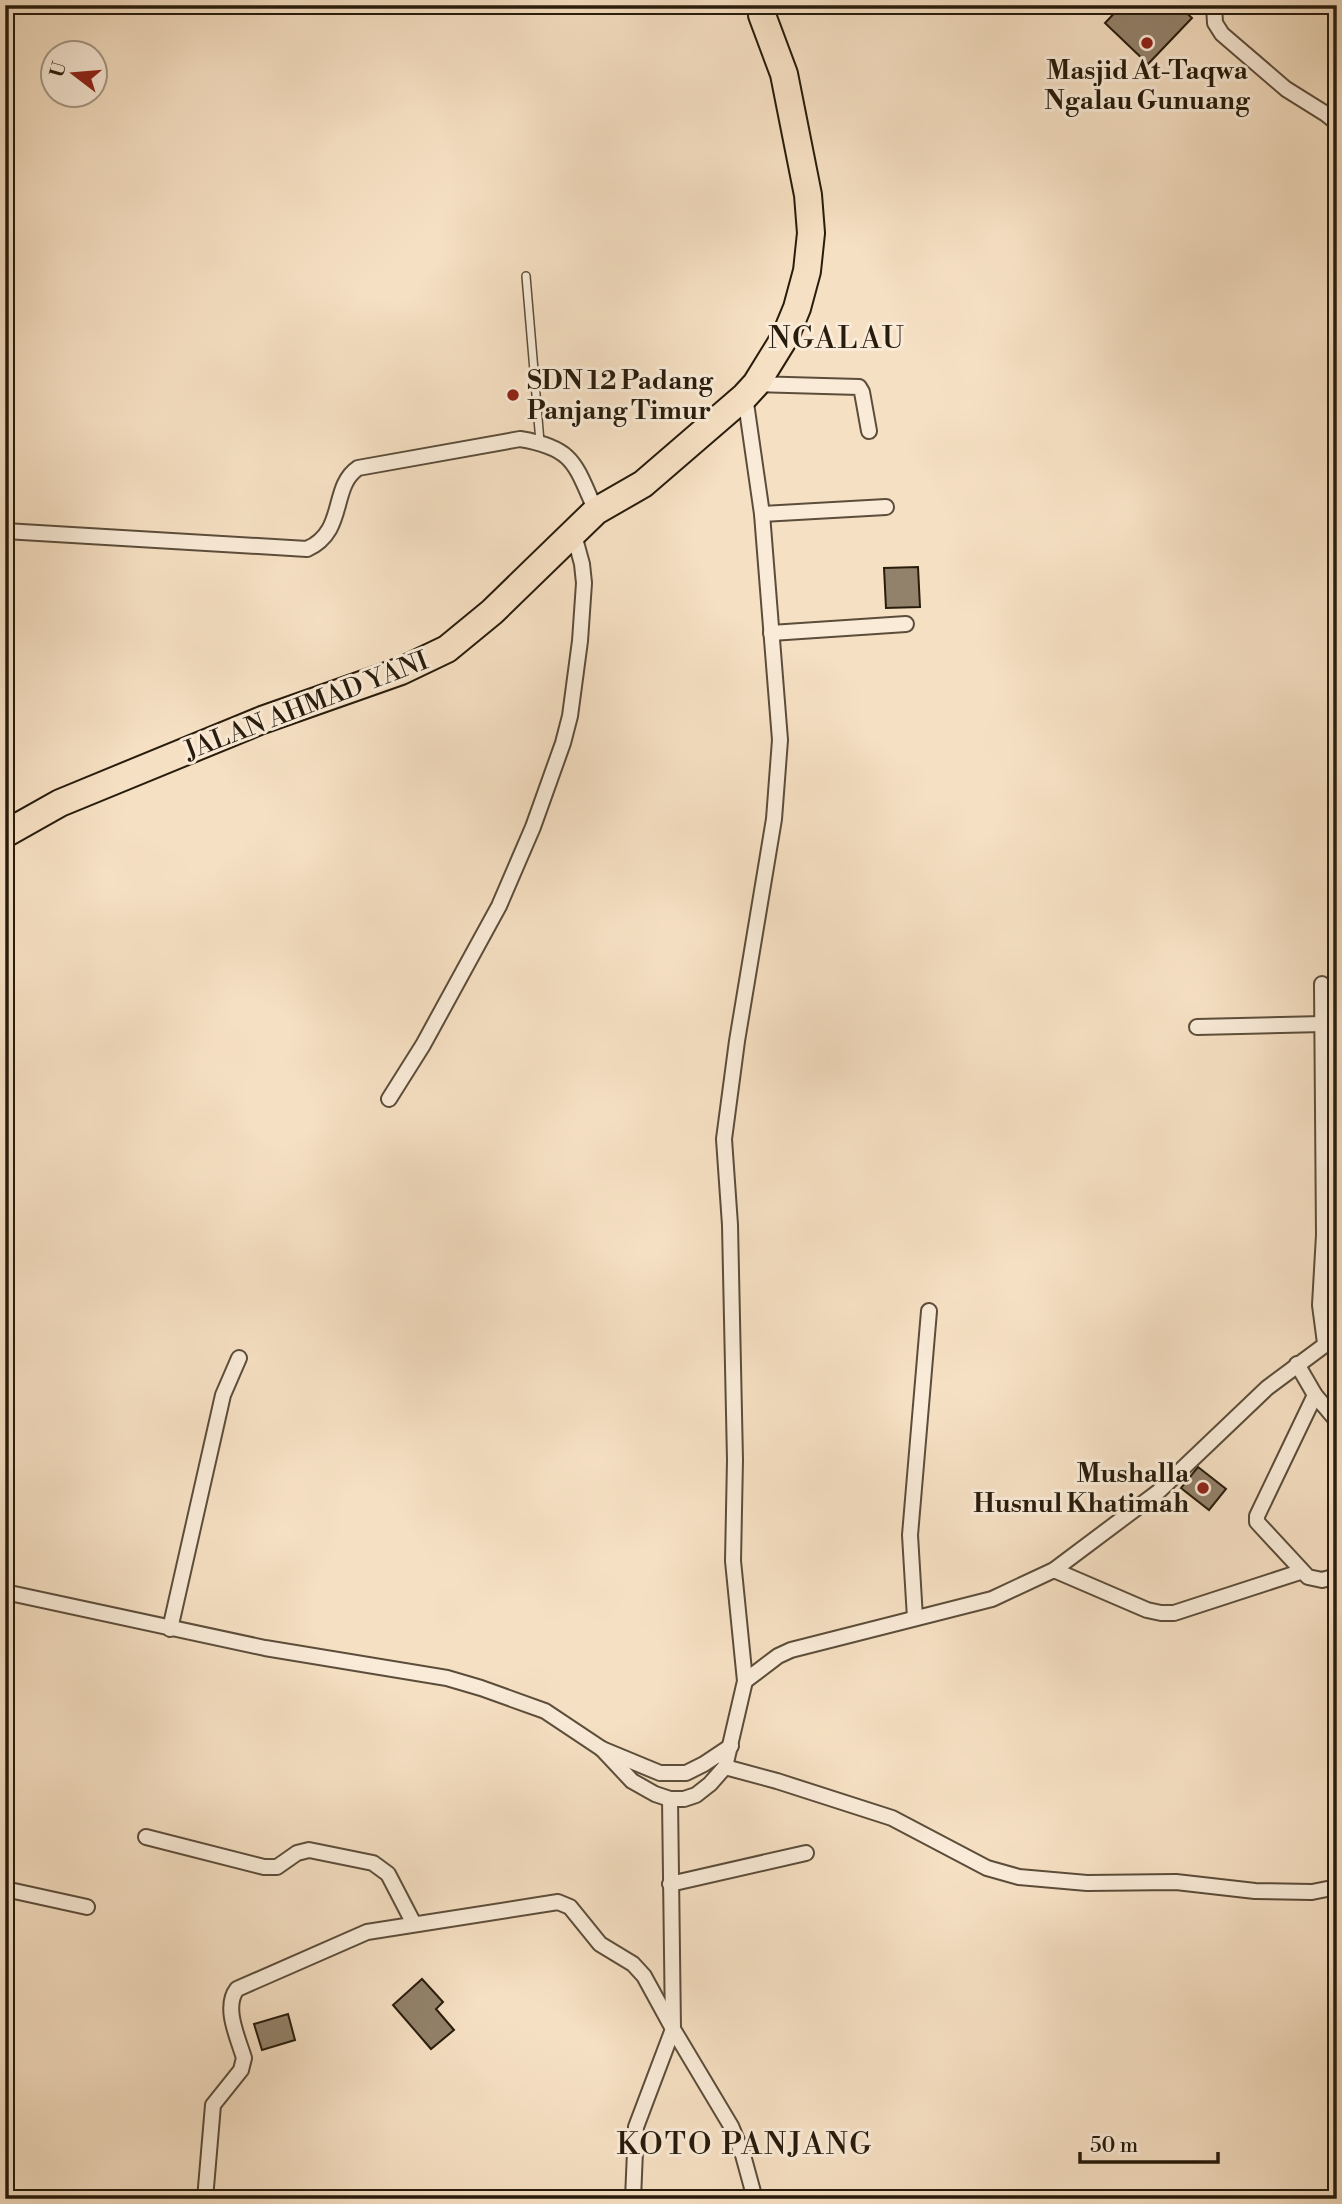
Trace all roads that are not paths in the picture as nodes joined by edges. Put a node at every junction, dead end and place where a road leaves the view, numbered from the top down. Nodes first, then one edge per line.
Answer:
1 (1214, 5) edge
2 (762, 10) edge
3 (1337, 123) edge
4 (526, 276) dead end
5 (750, 390) junction
6 (869, 430) dead end
7 (540, 442) junction
8 (887, 507) dead end
9 (596, 511) junction
10 (762, 514) junction
11 (5, 531) edge
12 (573, 531) junction
13 (906, 624) dead end
14 (771, 633) junction
15 (5, 834) edge
16 (1322, 984) dead end
17 (1323, 1024) junction
18 (1197, 1027) dead end
19 (389, 1099) dead end
20 (929, 1311) dead end
21 (1331, 1339) edge
22 (239, 1358) dead end
23 (1297, 1364) junction
24 (1315, 1395) junction
25 (1337, 1422) edge
26 (1054, 1570) junction
27 (1300, 1572) junction
28 (1337, 1576) edge
29 (5, 1592) edge
30 (915, 1618) junction
31 (170, 1629) junction
32 (745, 1681) junction
33 (731, 1746) junction
34 (602, 1749) junction
35 (724, 1768) junction
36 (670, 1799) junction
37 (146, 1837) dead end
38 (806, 1853) dead end
39 (670, 1884) junction
40 (1337, 1887) edge
41 (5, 1889) edge
42 (87, 1906) dead end
43 (414, 1924) junction
44 (673, 2029) junction
45 (205, 2199) edge
46 (633, 2199) edge
47 (755, 2199) edge

1 - 3 street
2 - 5 highway, JALAN AHMAD YANI
4 - 7 lane
5 - 6 street
5 - 9 highway, JALAN AHMAD YANI
5 - 10 street
7 - 9 street
7 - 11 street
8 - 10 street
9 - 12 highway, JALAN AHMAD YANI
10 - 14 street
12 - 15 highway, JALAN AHMAD YANI
12 - 19 street
13 - 14 street
14 - 32 street
16 - 17 street
17 - 18 street
17 - 21 street
20 - 30 street
21 - 23 street
22 - 31 street
23 - 24 street
23 - 26 street
24 - 25 street
24 - 27 street
26 - 27 street
26 - 30 street
27 - 28 street
29 - 31 street
30 - 32 street
31 - 34 street
32 - 33 street
33 - 34 street
33 - 35 street
34 - 36 street
35 - 36 street
35 - 40 street
36 - 39 street
37 - 43 street
38 - 39 street
39 - 44 street
41 - 42 street
43 - 44 street
43 - 45 street
44 - 46 street
44 - 47 street

